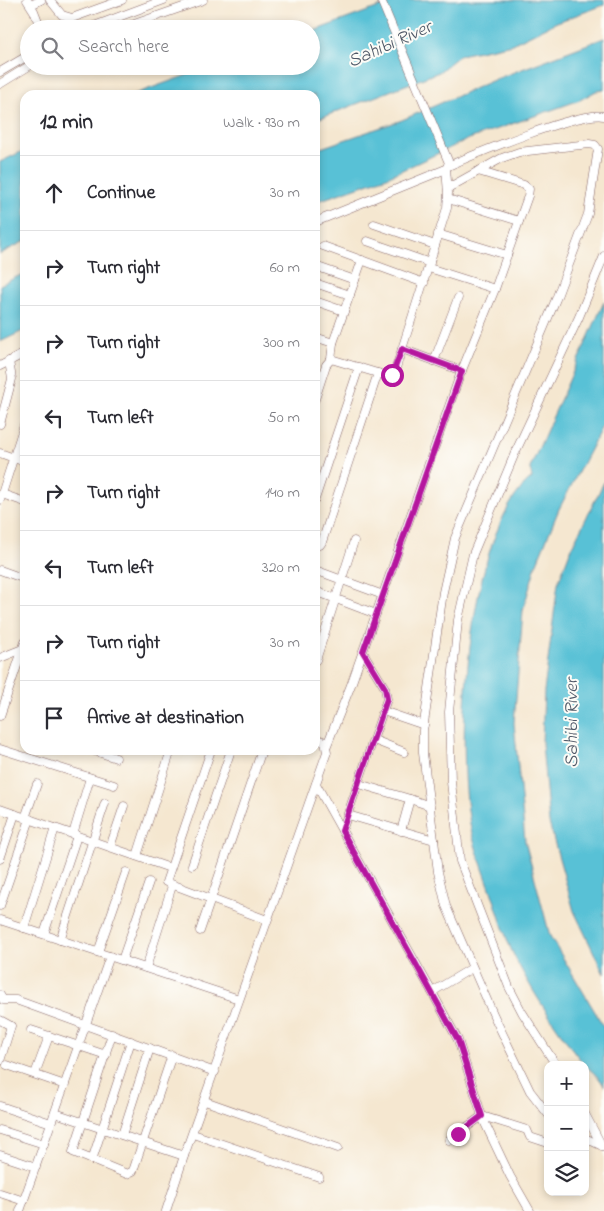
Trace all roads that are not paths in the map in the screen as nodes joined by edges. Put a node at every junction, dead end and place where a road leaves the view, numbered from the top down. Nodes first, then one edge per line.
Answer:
1 (41, 0) edge
2 (50, 0) edge
3 (122, 0) edge
4 (164, 0) edge
5 (203, 0) edge
6 (381, 0) edge
7 (29, 2) edge
8 (37, 20) edge
9 (110, 20) edge
10 (146, 20) edge
11 (20, 60) edge
12 (0, 72) edge
13 (20, 72) edge
14 (0, 84) edge
15 (604, 116) edge
16 (447, 164) junction
17 (478, 171) junction
18 (448, 188) junction
19 (448, 199) junction
20 (320, 220) edge
21 (519, 221) junction
22 (374, 224) dead end
23 (438, 234) junction
24 (367, 241) dead end
25 (435, 244) junction
26 (323, 246) dead end
27 (507, 255) junction
28 (604, 256) edge
29 (362, 260) junction
30 (429, 265) junction
31 (320, 268) edge
32 (355, 280) junction
33 (424, 283) junction
34 (320, 285) edge
35 (496, 290) junction
36 (350, 295) junction
37 (458, 298) dead end
38 (320, 303) edge
39 (344, 311) junction
40 (320, 339) edge
41 (333, 343) junction
42 (402, 349) junction
43 (20, 355) edge
44 (331, 359) junction
45 (9, 361) junction
46 (434, 361) junction
47 (0, 366) edge
48 (359, 366) junction
49 (462, 371) junction
50 (378, 373) junction
51 (320, 376) edge
52 (0, 424) edge
53 (20, 445) edge
54 (0, 453) edge
55 (14, 458) junction
56 (20, 460) edge
57 (320, 484) edge
58 (1, 497) edge
59 (20, 501) edge
60 (354, 541) dead end
61 (320, 545) edge
62 (0, 570) edge
63 (320, 572) edge
64 (20, 577) edge
65 (341, 580) junction
66 (320, 593) edge
67 (383, 595) junction
68 (336, 599) junction
69 (376, 614) junction
70 (20, 648) edge
71 (320, 648) edge
72 (363, 652) junction
73 (20, 656) edge
74 (0, 658) edge
75 (3, 698) edge
76 (383, 711) junction
77 (0, 716) edge
78 (424, 725) junction
79 (374, 740) junction
80 (320, 741) edge
81 (327, 745) junction
82 (0, 748) edge
83 (404, 752) dead end
84 (20, 755) edge
85 (20, 755) edge
86 (34, 755) edge
87 (107, 755) edge
88 (169, 755) edge
89 (210, 755) edge
90 (229, 755) edge
91 (260, 755) edge
92 (116, 758) dead end
93 (32, 759) junction
94 (90, 778) junction
95 (37, 784) dead end
96 (316, 784) junction
97 (359, 784) junction
98 (114, 786) dead end
99 (410, 799) junction
100 (105, 803) dead end
101 (124, 806) dead end
102 (430, 806) junction
103 (0, 809) edge
104 (15, 814) junction
105 (348, 815) junction
106 (27, 818) junction
107 (55, 828) junction
108 (342, 831) junction
109 (401, 831) junction
110 (75, 835) junction
111 (434, 840) junction
112 (92, 841) junction
113 (110, 847) junction
114 (137, 856) junction
115 (0, 859) edge
116 (192, 865) dead end
117 (170, 868) junction
118 (126, 872) dead end
119 (148, 882) dead end
120 (172, 886) junction
121 (211, 900) junction
122 (0, 906) edge
123 (0, 920) edge
124 (267, 920) junction
125 (24, 928) junction
126 (200, 931) dead end
127 (44, 934) junction
128 (60, 940) junction
129 (98, 952) junction
130 (110, 956) junction
131 (122, 960) junction
132 (146, 968) junction
133 (472, 968) junction
134 (432, 992) junction
135 (0, 995) edge
136 (239, 998) junction
137 (0, 1020) edge
138 (85, 1025) junction
139 (31, 1030) dead end
140 (112, 1034) junction
141 (49, 1036) junction
142 (131, 1041) junction
143 (78, 1046) junction
144 (150, 1048) junction
145 (106, 1055) junction
146 (172, 1055) junction
147 (553, 1061) edge
148 (3, 1063) edge
149 (215, 1072) junction
150 (35, 1074) junction
151 (65, 1084) junction
152 (205, 1101) junction
153 (0, 1106) edge
154 (544, 1109) edge
155 (55, 1113) junction
156 (482, 1116) junction
157 (82, 1122) junction
158 (589, 1122) edge
159 (51, 1123) junction
160 (102, 1129) junction
161 (0, 1130) edge
162 (193, 1134) junction
163 (122, 1135) junction
164 (449, 1140) dead end
165 (589, 1140) edge
166 (142, 1142) junction
167 (544, 1142) edge
168 (44, 1144) junction
169 (601, 1145) edge
170 (338, 1148) dead end
171 (0, 1155) edge
172 (184, 1156) junction
173 (92, 1160) junction
174 (36, 1167) junction
175 (319, 1177) dead end
176 (0, 1193) edge
177 (24, 1201) junction
178 (20, 1211) edge
179 (166, 1211) edge
180 (530, 1211) edge

1 - 7 street
2 - 3 street
4 - 9 street
5 - 10 street
6 - 16 street
7 - 8 street
11 - 12 street
13 - 14 street
15 - 16 street
16 - 18 street
16 - 20 street
17 - 18 street
17 - 21 street
17 - 78 street
18 - 19 street
19 - 21 street
19 - 23 street
21 - 27 street
22 - 25 street
23 - 25 street
23 - 27 street
24 - 30 street
25 - 30 street
26 - 29 street
27 - 35 street
28 - 147 street
29 - 32 street
29 - 33 street
30 - 33 street
30 - 35 street
31 - 32 street
32 - 36 street
33 - 42 street
34 - 36 street
35 - 49 street
36 - 39 street
37 - 46 street
38 - 39 street
39 - 41 street
40 - 41 street
41 - 44 street
42 - 46 street
42 - 50 street
43 - 45 street
44 - 48 street
44 - 51 street
45 - 47 street
45 - 52 street
46 - 49 street
48 - 50 street
48 - 57 street
49 - 67 street
50 - 61 street
53 - 55 street
54 - 55 street
55 - 56 street
55 - 58 street
58 - 59 street
60 - 65 street
62 - 64 street
63 - 65 street
65 - 67 street
65 - 68 street
66 - 68 street
67 - 69 street
68 - 69 street
68 - 71 street
69 - 72 street
70 - 74 street
72 - 76 street
72 - 81 street
73 - 75 street
75 - 77 street
76 - 78 street
76 - 79 street
78 - 102 street
79 - 83 street
79 - 97 street
80 - 81 street
81 - 96 street
82 - 84 street
85 - 93 street
86 - 93 street
87 - 92 street
88 - 114 street
89 - 117 street
90 - 116 street
91 - 121 street
93 - 94 street
94 - 98 street
94 - 110 street
95 - 106 street
96 - 108 street
96 - 124 street
97 - 99 street
97 - 105 street
99 - 102 street
99 - 109 street
100 - 112 street
101 - 113 street
102 - 111 street
103 - 104 street
104 - 106 street
104 - 115 street
105 - 108 street
105 - 109 street
106 - 107 street
106 - 122 street
107 - 110 street
107 - 125 street
108 - 134 street
109 - 111 street
110 - 112 street
110 - 127 street
111 - 133 street
112 - 113 street
112 - 128 street
113 - 114 street
114 - 117 street
117 - 120 street
118 - 129 street
119 - 131 street
120 - 121 street
120 - 132 street
121 - 124 street
121 - 126 street
123 - 125 street
124 - 136 street
125 - 127 street
127 - 128 street
128 - 129 street
129 - 130 street
130 - 131 street
130 - 138 street
131 - 132 street
132 - 136 street
133 - 134 street
133 - 154 street
134 - 156 street
135 - 138 street
136 - 149 street
137 - 148 street
138 - 140 street
138 - 143 street
139 - 141 street
140 - 142 street
140 - 145 street
141 - 143 street
141 - 150 street
142 - 144 street
142 - 160 street
143 - 145 street
143 - 151 street
144 - 146 street
144 - 163 street
145 - 157 street
146 - 149 street
146 - 166 street
148 - 150 street
149 - 152 street
150 - 151 street
151 - 155 street
152 - 162 street
152 - 170 street
153 - 159 street
155 - 157 street
155 - 159 street
156 - 164 street
156 - 167 street
156 - 180 street
157 - 160 street
157 - 173 street
158 - 169 street
159 - 168 street
160 - 163 street
160 - 173 street
161 - 168 street
162 - 172 street
162 - 175 street
163 - 166 street
165 - 169 street
166 - 172 street
166 - 173 street
168 - 174 street
171 - 174 street
172 - 179 street
174 - 177 street
176 - 177 street
177 - 178 street

